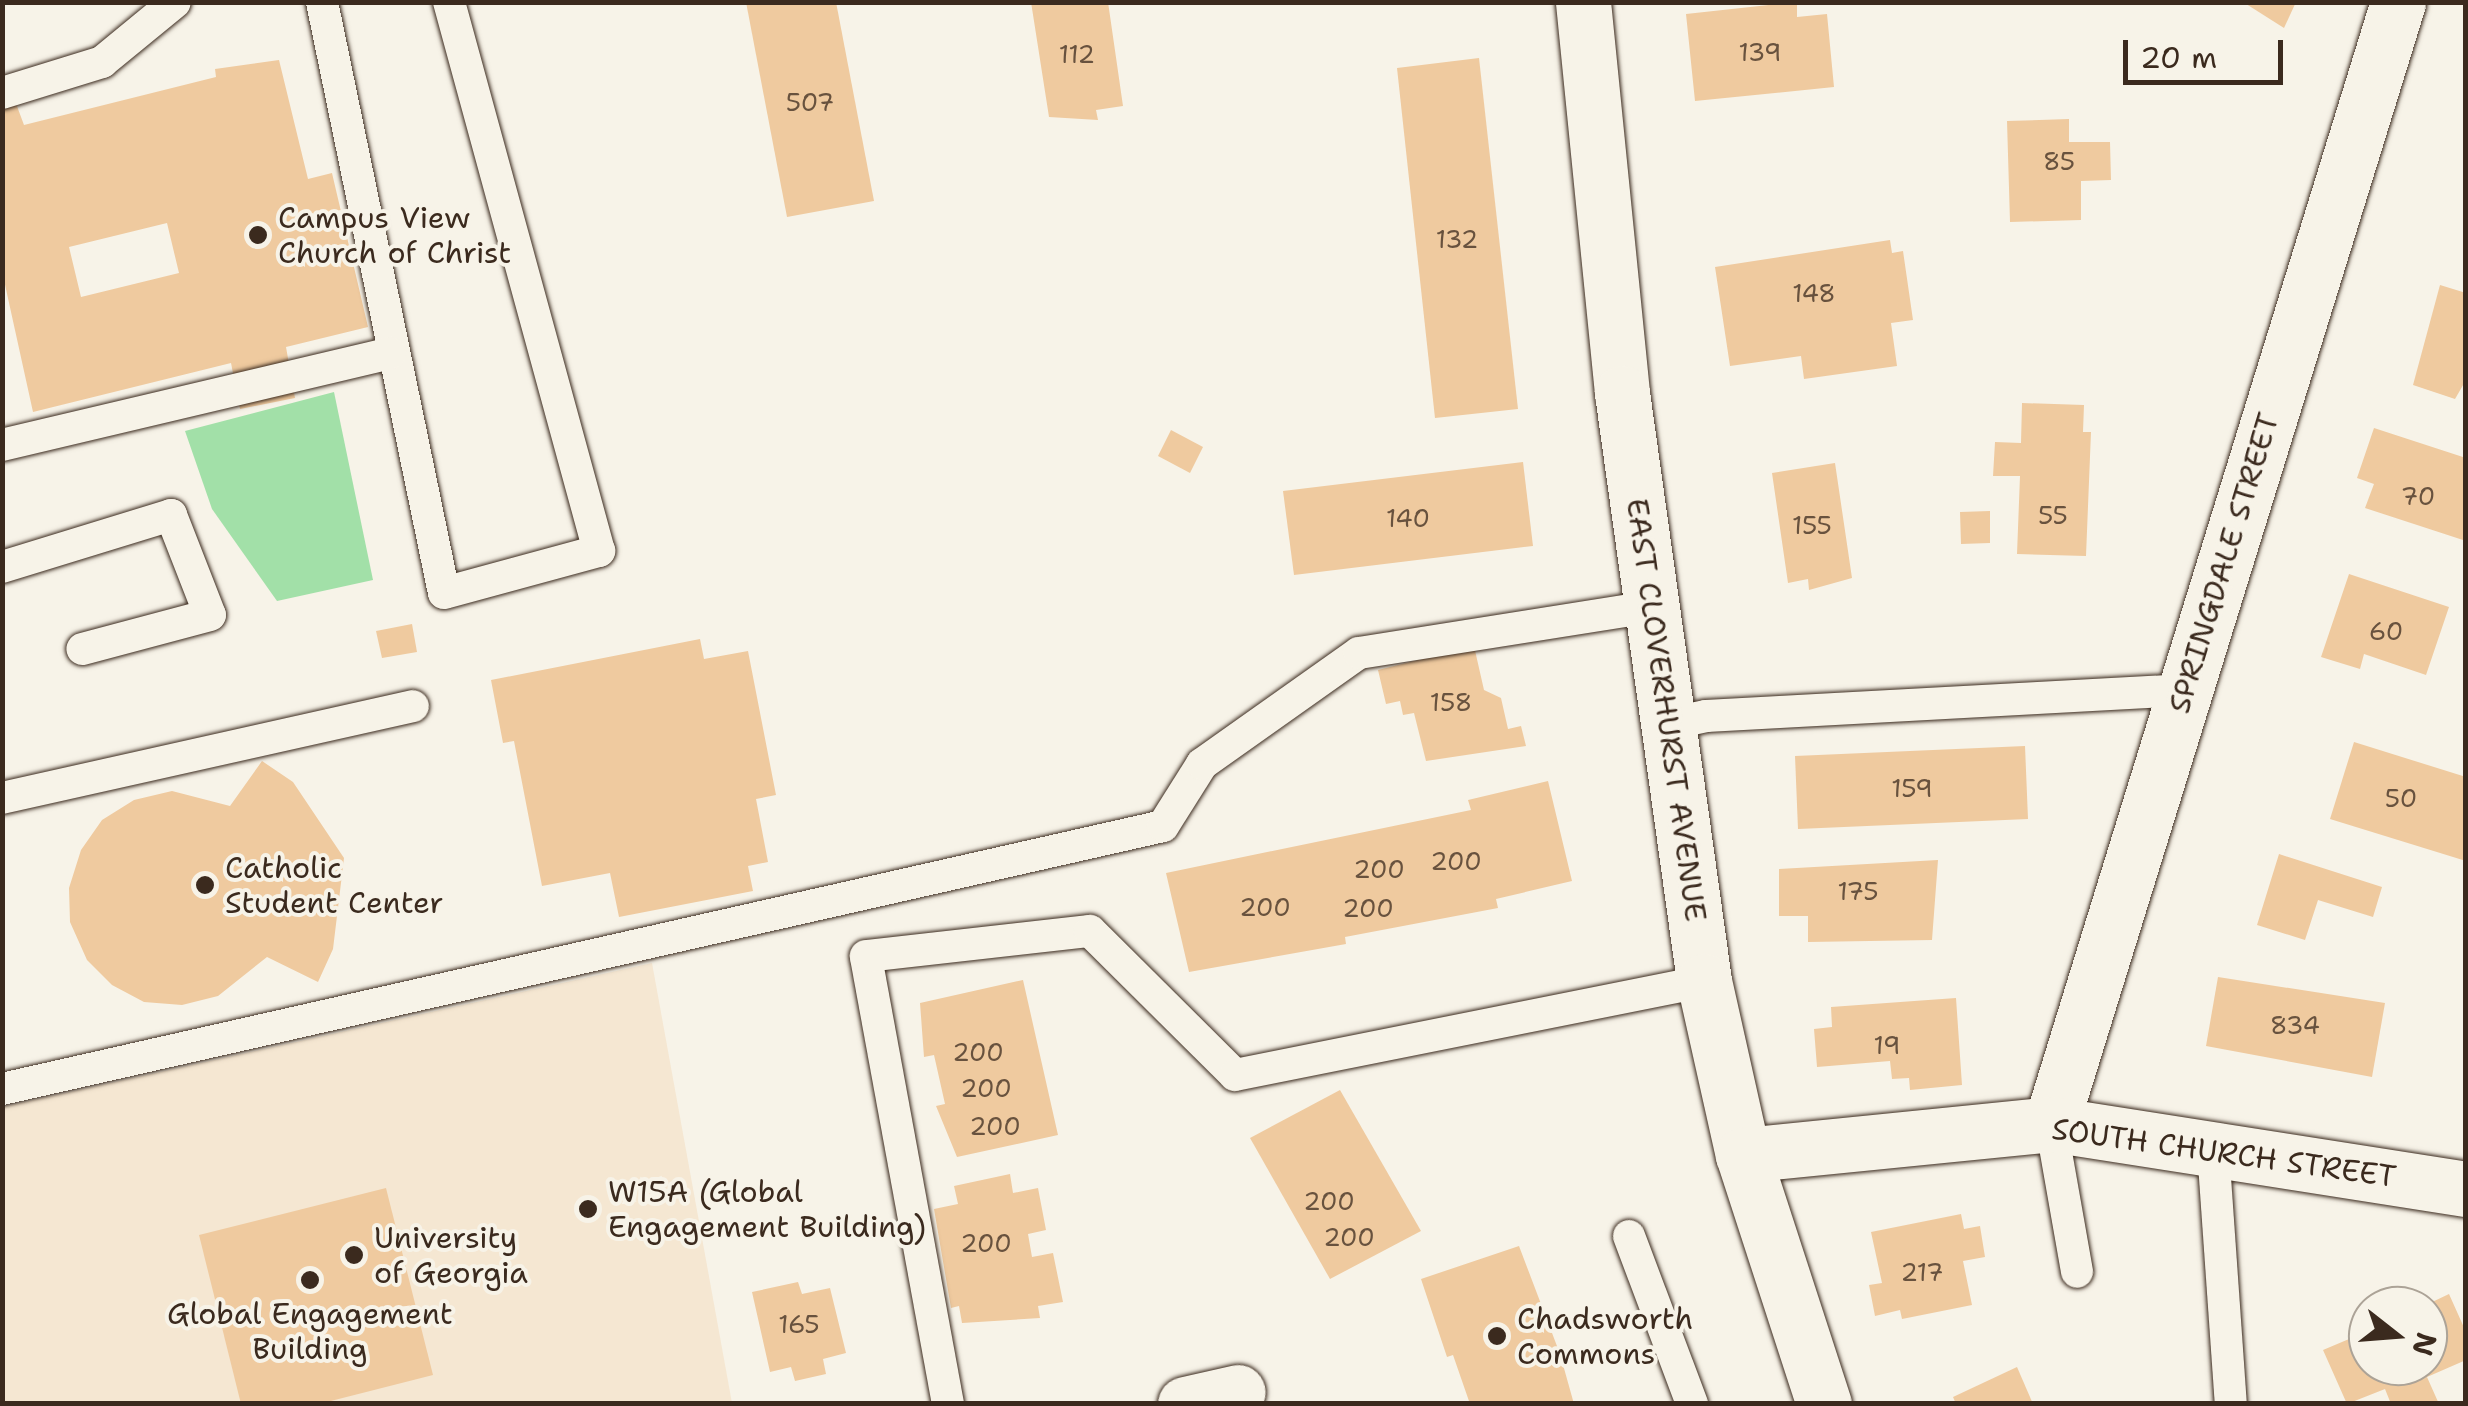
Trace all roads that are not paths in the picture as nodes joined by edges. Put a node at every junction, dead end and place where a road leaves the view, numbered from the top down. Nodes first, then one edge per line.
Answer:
1 (175, 2) edge
2 (322, 2) edge
3 (449, 2) edge
4 (1583, 2) edge
5 (2398, 2) edge
6 (2, 93) edge
7 (390, 353) junction
8 (2, 445) edge
9 (2, 567) edge
10 (1650, 607) junction
11 (82, 649) dead end
12 (2184, 690) junction
13 (413, 706) dead end
14 (1664, 725) junction
15 (2, 798) edge
16 (1704, 981) junction
17 (2, 1089) edge
18 (2052, 1124) junction
19 (2213, 1149) junction
20 (1743, 1155) junction
21 (2466, 1189) edge
22 (1629, 1236) dead end
23 (2076, 1272) dead end
24 (948, 1404) edge
25 (1692, 1404) edge
26 (1824, 1404) edge
27 (2231, 1404) edge

1 - 6 lane
2 - 7 lane
3 - 7 lane
4 - 10 street, EAST CLOVERHURST AVENUE
5 - 12 street, SPRINGDALE STREET
7 - 8 lane
9 - 11 lane
10 - 14 street, EAST CLOVERHURST AVENUE
10 - 17 lane
12 - 14 lane
12 - 18 street, SPRINGDALE STREET
13 - 15 lane
14 - 16 street, EAST CLOVERHURST AVENUE
16 - 20 street, EAST CLOVERHURST AVENUE
16 - 24 lane
18 - 19 street, SOUTH CHURCH STREET
18 - 20 street, SOUTH CHURCH STREET
18 - 23 lane
19 - 21 street, SOUTH CHURCH STREET
19 - 27 lane
20 - 26 street, EAST CLOVERHURST AVENUE
22 - 25 lane

